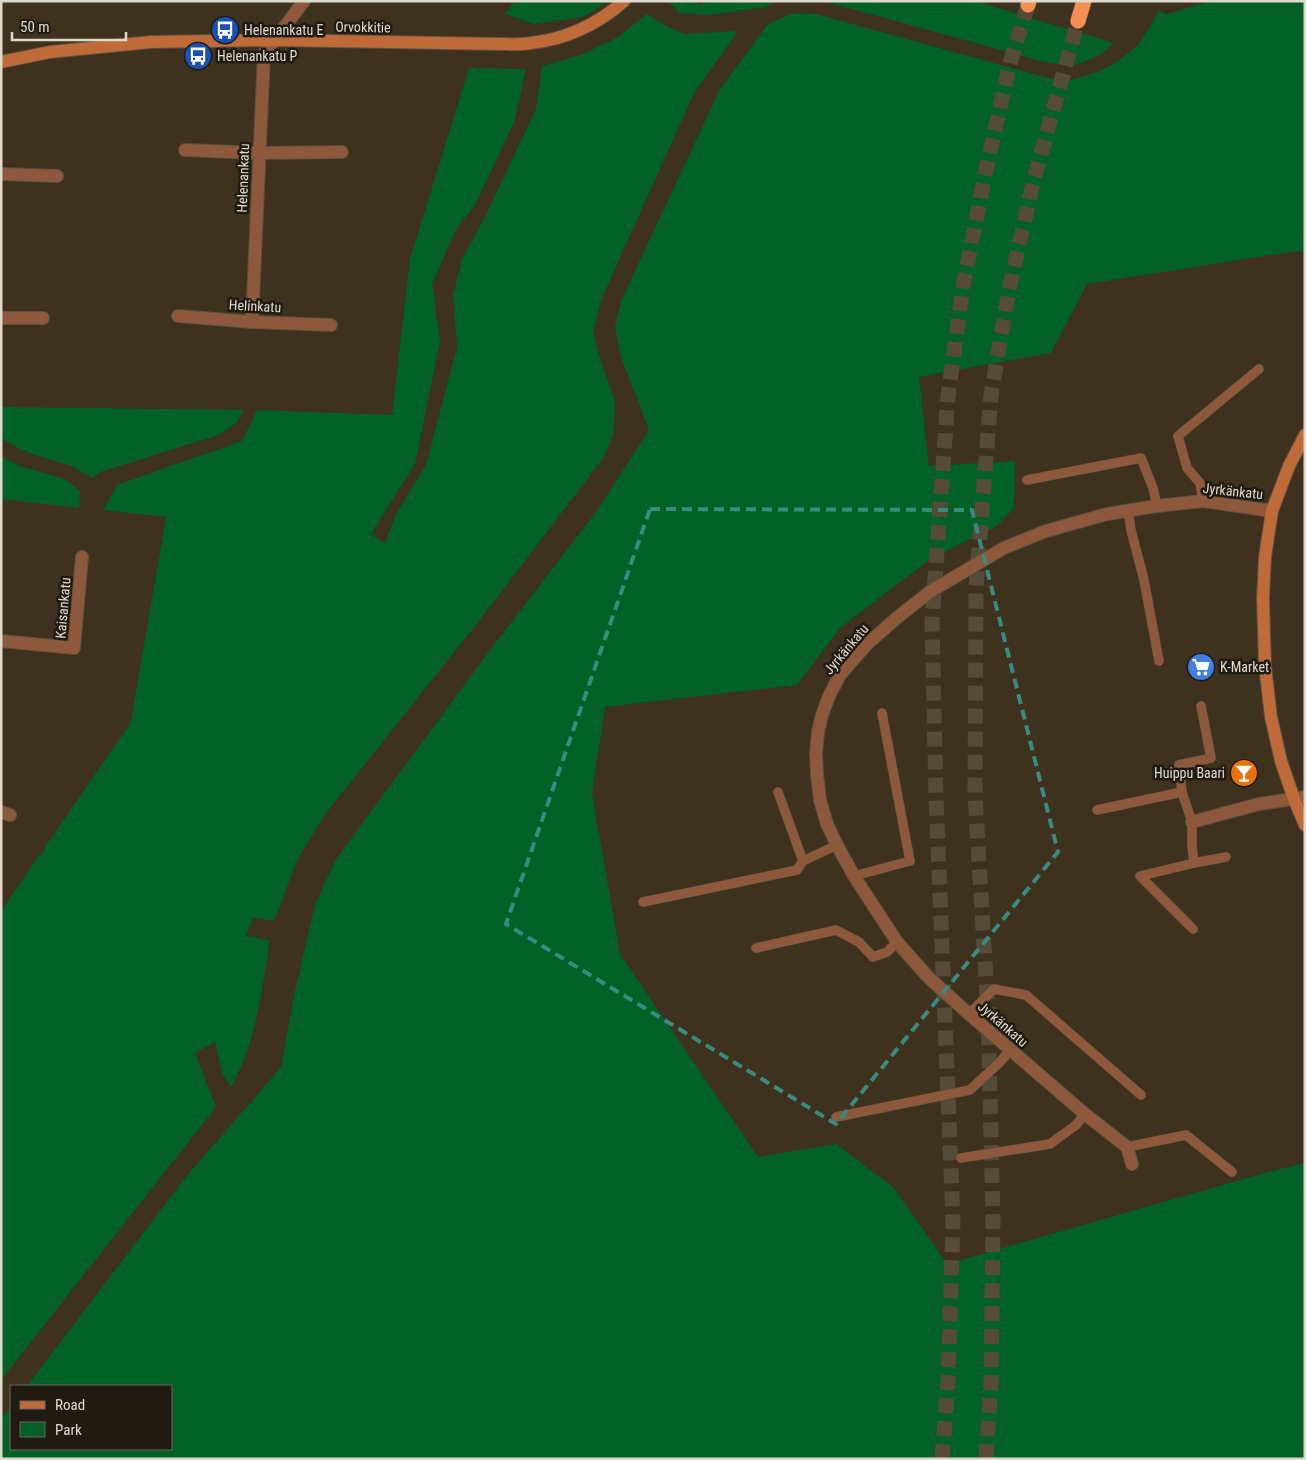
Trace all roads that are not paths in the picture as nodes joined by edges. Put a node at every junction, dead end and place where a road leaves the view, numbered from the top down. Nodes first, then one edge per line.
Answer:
1 (304, 1) edge
2 (624, 1) edge
3 (1084, 1) edge
4 (1078, 21) tunnel mouth
5 (275, 40) junction
6 (1, 62) edge
7 (185, 150) dead end
8 (342, 152) dead end
9 (260, 153) junction
10 (1, 174) edge
11 (57, 176) dead end
12 (178, 316) dead end
13 (1, 318) edge
14 (42, 318) dead end
15 (252, 322) junction
16 (331, 325) dead end
17 (1259, 369) dead end
18 (1305, 435) edge
19 (1027, 480) dead end
20 (1203, 502) junction
21 (1157, 506) junction
22 (1128, 510) junction
23 (1272, 511) junction
24 (82, 557) dead end
25 (1, 641) edge
26 (1160, 661) dead end
27 (1201, 706) dead end
28 (882, 713) dead end
29 (778, 792) dead end
30 (1182, 792) junction
31 (1299, 798) edge
32 (1097, 810) dead end
33 (1192, 822) junction
34 (1305, 826) edge
35 (837, 845) junction
36 (1226, 857) dead end
37 (803, 861) junction
38 (1194, 863) junction
39 (854, 876) junction
40 (643, 902) dead end
41 (1193, 930) dead end
42 (897, 942) junction
43 (756, 948) dead end
44 (969, 1014) junction
45 (1010, 1050) junction
46 (1141, 1095) dead end
47 (1085, 1114) junction
48 (836, 1117) dead end
49 (1127, 1147) junction
50 (961, 1158) dead end
51 (1132, 1164) dead end
52 (1232, 1172) dead end

1 - 5 street, Helenankatu
2 - 5 street, Orvokkitie
3 - 4 highway
5 - 6 street, Orvokkitie
5 - 9 street, Helenankatu
7 - 9 street
8 - 9 street
9 - 15 street, Helenankatu
10 - 11 street
12 - 15 street, Helinkatu
13 - 14 street
15 - 16 street, Helinkatu
17 - 20 lane
18 - 23 street
19 - 21 lane
20 - 21 street, Jyrkänkatu
20 - 23 street, Jyrkänkatu
21 - 22 street, Jyrkänkatu
22 - 26 lane
22 - 35 street, Jyrkänkatu
23 - 31 street
24 - 25 street, Kaisankatu
27 - 30 lane
28 - 39 lane
29 - 37 lane
30 - 32 lane
30 - 33 lane
31 - 33 street
31 - 34 street
33 - 38 lane
35 - 37 lane
35 - 39 street, Jyrkänkatu
36 - 38 lane
37 - 40 lane
38 - 41 lane
39 - 42 street, Jyrkänkatu
42 - 43 lane
42 - 44 street, Jyrkänkatu
44 - 45 street, Jyrkänkatu
44 - 46 lane
45 - 47 street, Jyrkänkatu
45 - 48 lane
47 - 49 street, Jyrkänkatu
47 - 50 lane
49 - 51 street
49 - 52 lane

